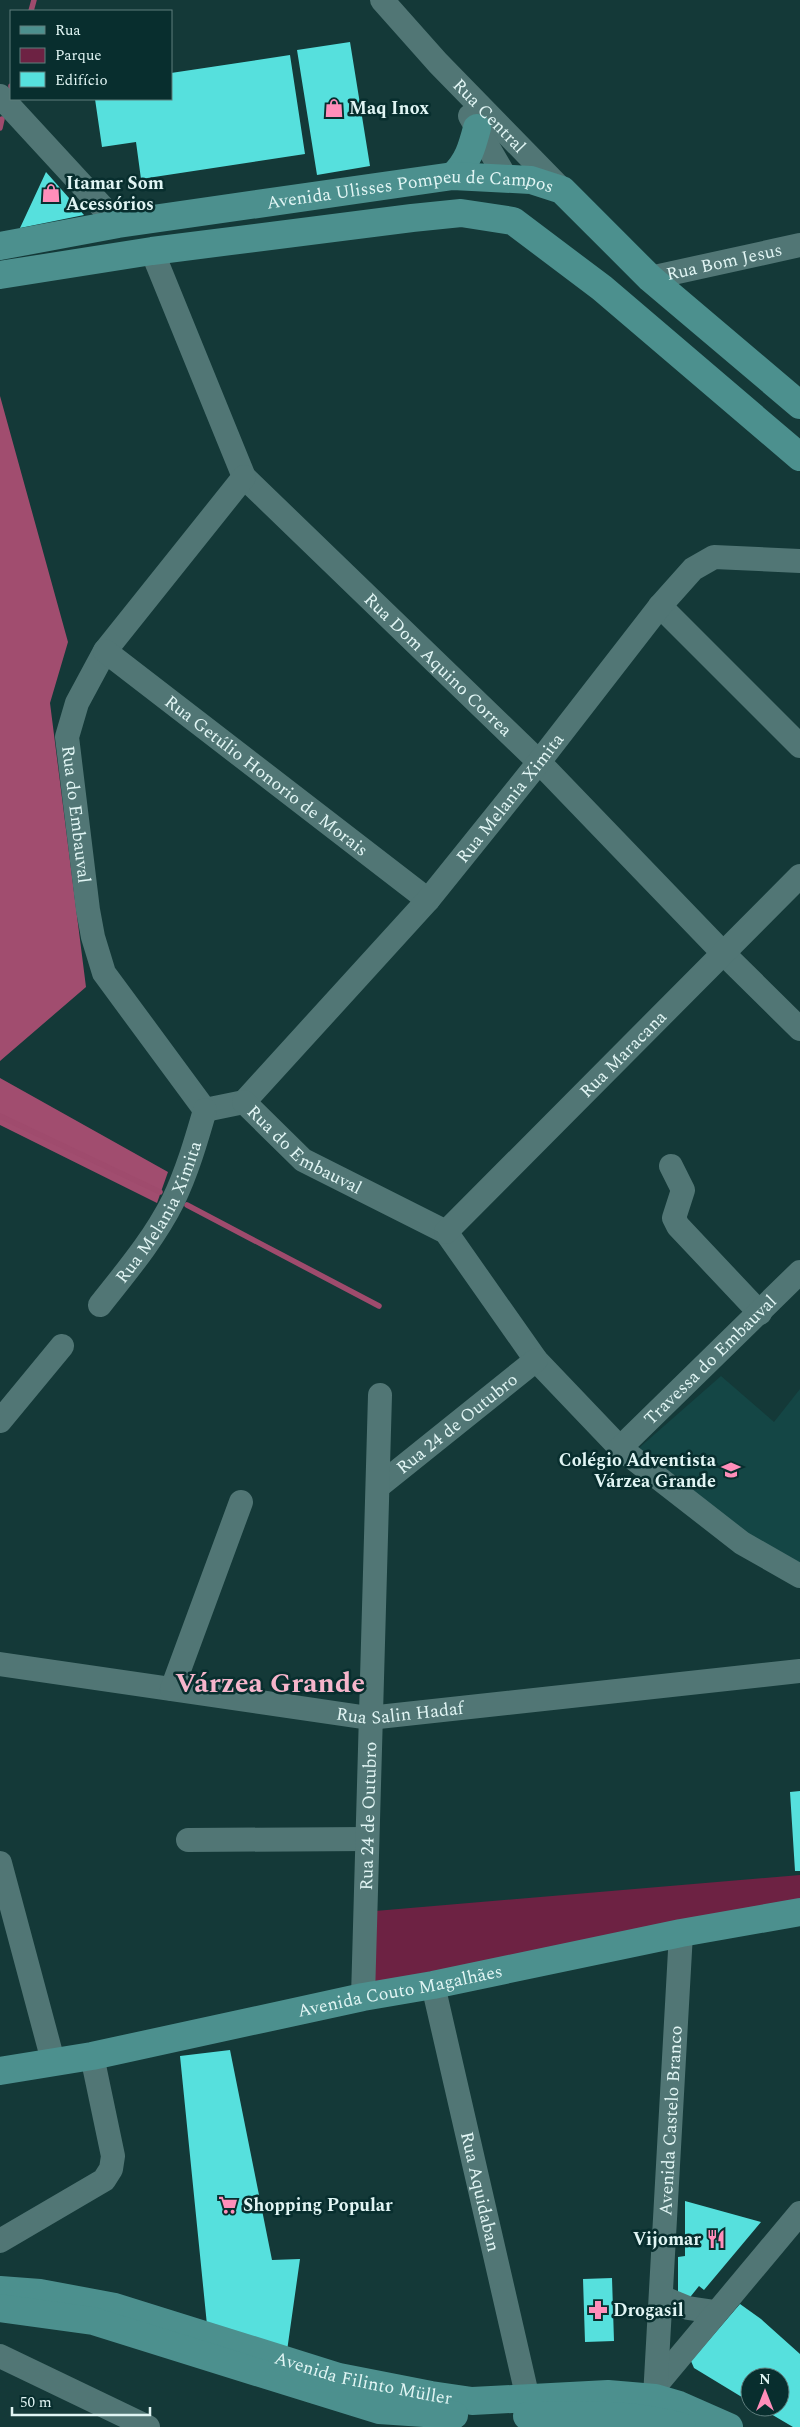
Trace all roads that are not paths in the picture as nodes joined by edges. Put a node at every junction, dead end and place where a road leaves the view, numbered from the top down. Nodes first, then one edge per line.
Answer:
1 (382, 0) edge
2 (438, 63) junction
3 (0, 96) edge
4 (477, 128) junction
5 (453, 176) junction
6 (506, 178) junction
7 (562, 190) junction
8 (513, 221) junction
9 (118, 224) junction
10 (800, 245) edge
11 (0, 246) edge
12 (152, 252) junction
13 (0, 276) edge
14 (650, 278) junction
15 (602, 288) junction
16 (800, 405) edge
17 (800, 457) edge
18 (244, 478) junction
19 (800, 561) edge
20 (660, 606) junction
21 (105, 651) junction
22 (800, 746) edge
23 (540, 762) junction
24 (800, 876) edge
25 (428, 900) junction
26 (724, 954) junction
27 (800, 1029) edge
28 (244, 1102) junction
29 (205, 1110) junction
30 (671, 1166) dead end
31 (446, 1232) junction
32 (800, 1272) edge
33 (100, 1305) dead end
34 (760, 1313) junction
35 (62, 1346) dead end
36 (536, 1360) junction
37 (380, 1395) dead end
38 (0, 1421) edge
39 (620, 1448) junction
40 (379, 1486) junction
41 (241, 1502) dead end
42 (800, 1576) edge
43 (0, 1664) edge
44 (800, 1672) edge
45 (172, 1689) junction
46 (370, 1718) junction
47 (367, 1839) junction
48 (188, 1840) dead end
49 (0, 1863) edge
50 (800, 1912) edge
51 (681, 1933) junction
52 (434, 1985) junction
53 (363, 1997) junction
54 (92, 2056) junction
55 (53, 2061) junction
56 (0, 2071) edge
57 (800, 2213) edge
58 (0, 2241) edge
59 (0, 2290) edge
60 (661, 2297) junction
61 (0, 2308) edge
62 (715, 2312) junction
63 (0, 2356) edge
64 (528, 2399) junction
65 (655, 2407) edge
66 (386, 2418) edge
67 (459, 2421) edge
68 (148, 2427) edge
69 (682, 2427) edge
70 (728, 2427) edge

1 - 2 street, Rua Central
2 - 4 street, Rua Central
2 - 7 street, Rua Central
3 - 9 street
4 - 5 main road
4 - 6 street, Rua Central
5 - 6 main road, Avenida Ulisses Pompeu de Campos
5 - 9 main road, Avenida Ulisses Pompeu de Campos
6 - 7 main road, Avenida Ulisses Pompeu de Campos
6 - 8 main road
7 - 14 main road, Avenida Ulisses Pompeu de Campos
8 - 12 main road, Avenida Ulisses Pompeu de Campos
8 - 15 main road, Avenida Ulisses Pompeu de Campos
9 - 11 main road, Avenida Ulisses Pompeu de Campos
10 - 14 street, Rua Bom Jesus
12 - 13 main road, Avenida Ulisses Pompeu de Campos
12 - 18 street, Rua Dom Aquino Correa
14 - 15 main road
14 - 16 main road, Avenida Ulisses Pompeu de Campos
15 - 17 main road, Avenida Ulisses Pompeu de Campos
18 - 21 street, Rua do Embauval
18 - 23 street, Rua Dom Aquino Correa
19 - 20 street, Rua Melania Ximita
20 - 22 street
20 - 23 street, Rua Melania Ximita
21 - 25 street, Rua Getúlio Honorio de Morais
21 - 29 street, Rua do Embauval
23 - 25 street, Rua Melania Ximita
23 - 26 street, Rua Dom Aquino Correa
24 - 26 street, Rua Maracana
25 - 28 street, Rua Melania Ximita
26 - 27 street, Rua Dom Aquino Correa
26 - 31 street, Rua Maracana
28 - 29 street, Rua do Embauval
28 - 31 street, Rua do Embauval
29 - 33 street, Rua Melania Ximita
30 - 34 street
31 - 36 street, Rua do Embauval
32 - 34 street, Travessa do Embauval
34 - 39 street, Travessa do Embauval
35 - 38 street
36 - 39 street, Rua do Embauval
36 - 40 street, Rua 24 de Outubro
37 - 40 street, Rua 24 de Outubro
39 - 42 street, Rua do Embauval
40 - 46 street, Rua 24 de Outubro
41 - 45 street
43 - 45 street, Rua Salin Hadaf
44 - 46 street, Rua Salin Hadaf
45 - 46 street, Rua Salin Hadaf
46 - 47 street, Rua 24 de Outubro
47 - 48 street
47 - 53 street, Rua 24 de Outubro
49 - 55 street
50 - 51 main road, Avenida Couto Magalhães
51 - 52 main road, Avenida Couto Magalhães
51 - 60 street, Avenida Castelo Branco
52 - 53 main road, Avenida Couto Magalhães
52 - 64 street, Rua Aquidaban
53 - 54 main road, Avenida Couto Magalhães
54 - 55 main road, Avenida Couto Magalhães
54 - 58 street
55 - 56 main road, Avenida Couto Magalhães
57 - 62 street
59 - 64 main road, Avenida Filinto Müller
60 - 62 street
60 - 65 street, Avenida Castelo Branco
61 - 66 main road, Avenida Filinto Müller
62 - 65 street
63 - 68 street
64 - 65 main road, Avenida Filinto Müller
65 - 67 main road, Avenida Filinto Müller
65 - 69 main road, Avenida Filinto Müller
65 - 70 main road, Avenida Filinto Müller
66 - 67 main road, Avenida Filinto Müller

